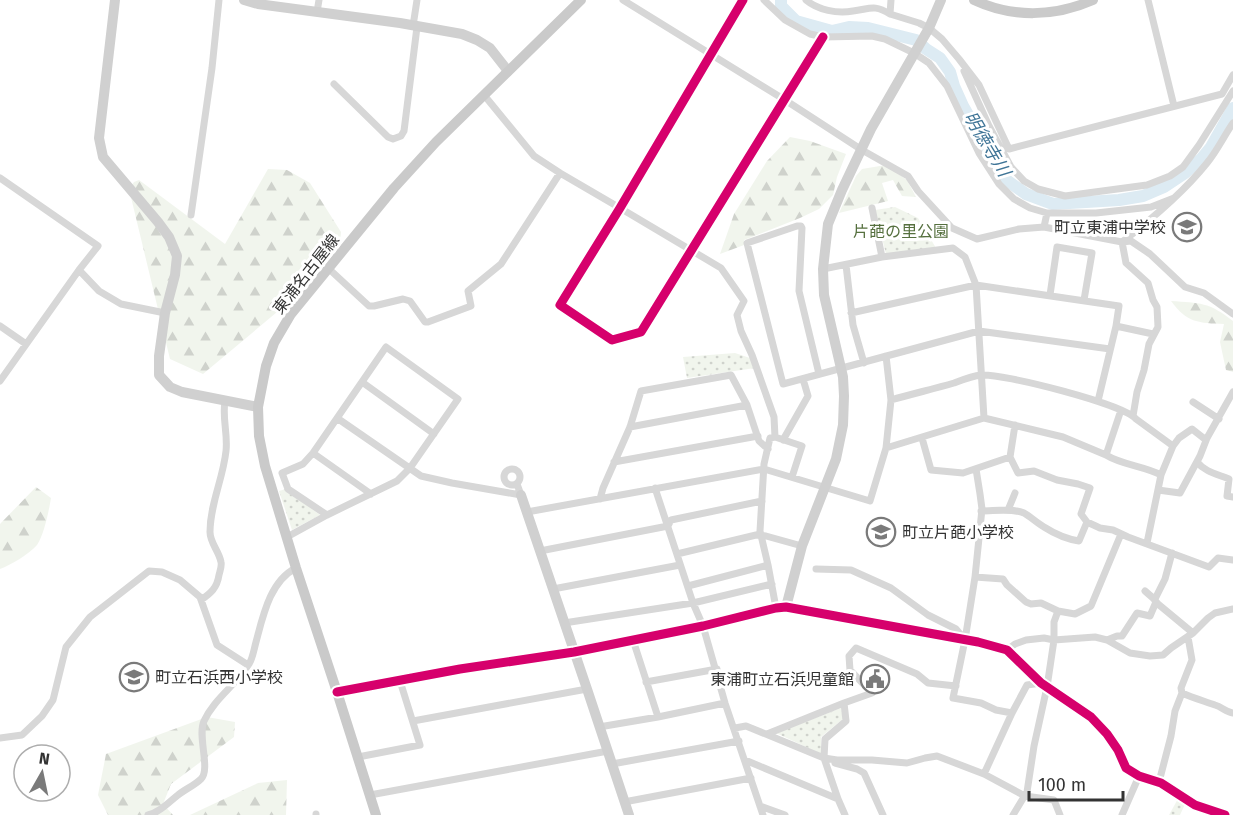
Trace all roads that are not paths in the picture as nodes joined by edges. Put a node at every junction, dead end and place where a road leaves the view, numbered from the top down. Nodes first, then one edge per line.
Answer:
1 (115, 0) edge
2 (219, 0) edge
3 (244, 0) edge
4 (319, 0) edge
5 (417, 0) edge
6 (581, 0) edge
7 (623, 0) edge
8 (743, 0) edge
9 (764, 0) edge
10 (806, 0) edge
11 (891, 0) edge
12 (942, 0) edge
13 (974, 0) edge
14 (1093, 0) edge
15 (1148, 0) edge
16 (317, 12) junction
17 (890, 14) junction
18 (415, 26) junction
19 (929, 28) junction
20 (823, 37) junction
21 (914, 53) junction
22 (710, 55) junction
23 (959, 59) junction
24 (508, 70) junction
25 (1233, 75) edge
26 (334, 84) dead end
27 (1233, 91) edge
28 (484, 95) junction
29 (785, 100) junction
30 (1174, 106) junction
31 (1233, 123) edge
32 (862, 150) junction
33 (560, 173) junction
34 (0, 178) edge
35 (1174, 198) junction
36 (620, 207) junction
37 (872, 208) dead end
38 (1047, 213) junction
39 (191, 215) dead end
40 (1044, 227) junction
41 (1122, 242) junction
42 (691, 250) junction
43 (882, 257) junction
44 (846, 265) junction
45 (328, 268) junction
46 (823, 269) junction
47 (79, 270) junction
48 (976, 285) junction
49 (1050, 295) junction
50 (1083, 300) junction
51 (165, 313) junction
52 (851, 313) junction
53 (1233, 314) edge
54 (0, 326) edge
55 (1116, 326) junction
56 (979, 330) junction
57 (1153, 334) junction
58 (26, 345) junction
59 (1110, 349) junction
60 (886, 356) junction
61 (864, 363) junction
62 (841, 368) junction
63 (819, 374) junction
64 (982, 375) junction
65 (803, 379) junction
66 (0, 381) edge
67 (362, 382) junction
68 (1233, 392) edge
69 (891, 400) junction
70 (225, 401) junction
71 (1098, 401) junction
72 (1193, 402) dead end
73 (747, 405) junction
74 (258, 407) junction
75 (1121, 410) junction
76 (1133, 416) junction
77 (337, 418) junction
78 (984, 418) junction
79 (1219, 419) junction
80 (1015, 424) junction
81 (630, 427) junction
82 (434, 434) junction
83 (758, 436) junction
84 (775, 437) junction
85 (922, 438) junction
86 (783, 440) junction
87 (1206, 440) junction
88 (1173, 446) junction
89 (886, 448) junction
90 (768, 449) junction
91 (313, 453) junction
92 (1106, 455) junction
93 (1010, 457) junction
94 (615, 462) junction
95 (1197, 462) junction
96 (410, 468) junction
97 (764, 468) junction
98 (976, 469) junction
99 (1161, 475) junction
100 (792, 477) junction
101 (824, 487) junction
102 (655, 488) junction
103 (519, 490) joint
104 (1158, 490) junction
105 (1015, 493) dead end
106 (371, 494) junction
107 (1233, 497) edge
108 (600, 499) junction
109 (762, 501) junction
110 (1008, 510) junction
111 (981, 511) junction
112 (526, 512) junction
113 (327, 515) junction
114 (1087, 522) junction
115 (668, 526) junction
116 (1121, 534) junction
117 (761, 536) junction
118 (287, 537) junction
119 (1147, 543) junction
120 (802, 546) junction
121 (540, 550) junction
122 (1172, 553) junction
123 (677, 554) junction
124 (1233, 560) edge
125 (680, 565) junction
126 (768, 566) junction
127 (296, 568) junction
128 (816, 569) dead end
129 (975, 577) junction
130 (772, 584) junction
131 (688, 586) junction
132 (553, 589) junction
133 (1145, 591) dead end
134 (201, 600) junction
135 (1155, 601) junction
136 (693, 603) junction
137 (781, 607) junction
138 (1233, 609) edge
139 (1058, 611) junction
140 (564, 623) junction
141 (703, 626) junction
142 (1190, 635) junction
143 (633, 640) junction
144 (965, 640) junction
145 (1054, 640) junction
146 (1107, 640) junction
147 (1006, 650) junction
148 (574, 652) junction
149 (248, 665) junction
150 (717, 669) junction
151 (400, 681) junction
152 (646, 682) junction
153 (1044, 685) junction
154 (956, 686) junction
155 (587, 689) junction
156 (337, 692) junction
157 (1182, 693) junction
158 (725, 703) junction
159 (844, 703) junction
160 (1012, 713) junction
161 (1233, 713) edge
162 (658, 717) junction
163 (413, 720) junction
164 (599, 727) junction
165 (735, 728) junction
166 (767, 734) junction
167 (0, 738) edge
168 (739, 741) junction
169 (608, 751) junction
170 (358, 756) junction
171 (824, 758) junction
172 (745, 760) junction
173 (612, 764) junction
174 (827, 766) junction
175 (847, 766) junction
176 (984, 774) junction
177 (1140, 776) junction
178 (751, 778) junction
179 (1159, 782) junction
180 (370, 795) junction
181 (1025, 796) junction
182 (838, 799) junction
183 (624, 802) junction
184 (760, 806) junction
185 (1202, 807) junction
186 (148, 815) edge
187 (376, 815) edge
188 (629, 815) edge
189 (763, 815) edge
190 (785, 815) edge
191 (845, 815) edge
192 (883, 815) edge
193 (1013, 815) edge
194 (1060, 815) edge
195 (1122, 815) edge
196 (1199, 815) edge
197 (1225, 815) edge

1 - 51 street
2 - 39 street
3 - 16 street
4 - 16 street
5 - 18 street
6 - 24 main road, 東浦名古屋線
7 - 22 street
8 - 22 street
9 - 20 street
10 - 17 street
11 - 17 street
12 - 19 street
13 - 14 main road
15 - 30 street
16 - 18 street
17 - 19 street
18 - 24 street
18 - 26 street
19 - 21 street
19 - 23 street
20 - 21 street
20 - 29 street
21 - 32 street
21 - 38 street
22 - 29 street
22 - 36 street
23 - 27 street
23 - 30 street
24 - 28 main road, 東浦名古屋線
25 - 30 street
28 - 33 street
28 - 45 main road, 東浦名古屋線
29 - 32 street
29 - 42 street
31 - 35 street
32 - 40 street
32 - 46 street
33 - 36 street
33 - 45 street
34 - 47 street
35 - 38 street
35 - 41 street
36 - 42 street
36 - 42 street
37 - 43 street
38 - 40 street
40 - 41 street
41 - 53 street
41 - 57 street
42 - 84 street
43 - 44 street
43 - 48 street
44 - 46 street
44 - 52 street
45 - 74 main road, 東浦名古屋線
46 - 62 street
47 - 51 street
47 - 58 street
48 - 49 street
48 - 52 street
48 - 56 street
49 - 50 street
49 - 50 street
50 - 55 street
51 - 70 street
52 - 61 street
54 - 58 street
55 - 57 street
55 - 59 street
56 - 59 street
56 - 60 street
56 - 64 street
57 - 76 street
58 - 66 street
59 - 71 street
60 - 61 street
60 - 69 street
61 - 62 street
62 - 63 street
62 - 101 street
63 - 65 street
63 - 65 street
64 - 69 street
64 - 71 street
64 - 78 street
65 - 86 street
67 - 77 street
67 - 82 street
67 - 82 street
68 - 79 street
69 - 89 street
70 - 74 street
70 - 134 street
71 - 75 street
72 - 79 street
73 - 81 street
73 - 81 street
73 - 83 street
74 - 118 main road, 東浦名古屋線
75 - 76 street
75 - 92 street
76 - 88 street
77 - 91 street
77 - 96 street
78 - 80 street
78 - 85 street
79 - 87 street
80 - 92 street
80 - 93 street
81 - 94 street
82 - 96 street
83 - 90 street
83 - 94 street
84 - 86 street
84 - 90 street
85 - 89 street
85 - 98 street
86 - 100 street
87 - 88 street
87 - 95 street
88 - 99 street
89 - 101 street
90 - 97 street
91 - 106 street
91 - 113 street
92 - 99 street
93 - 98 street
93 - 114 street
94 - 108 street
95 - 104 street
95 - 107 street
96 - 103 street
96 - 106 street
97 - 100 street
97 - 102 street
97 - 109 street
98 - 111 street
99 - 104 street
100 - 101 street
101 - 120 street
102 - 108 street
102 - 115 street
103 - 112 street
104 - 119 street
105 - 110 street
106 - 113 street
108 - 112 street
109 - 115 street
109 - 117 street
110 - 111 street
110 - 114 street
111 - 129 street
112 - 121 street
113 - 118 street
114 - 116 street
115 - 121 street
115 - 123 street
116 - 119 street
116 - 139 street
117 - 120 street
117 - 123 street
117 - 126 street
118 - 127 main road, 東浦名古屋線
119 - 122 street
120 - 137 street
121 - 132 street
122 - 124 street
122 - 135 street
123 - 125 street
125 - 131 street
125 - 132 street
126 - 130 street
126 - 131 street
127 - 149 street
127 - 156 main road, 東浦名古屋線
128 - 144 street
129 - 139 street
129 - 144 street
130 - 136 street
130 - 137 street
131 - 136 street
132 - 140 street
133 - 135 street
134 - 149 street
134 - 167 street
135 - 142 street
135 - 146 street
136 - 140 street
136 - 141 street
137 - 141 street
137 - 144 street
138 - 142 street
139 - 145 street
140 - 148 street
141 - 143 street
141 - 150 street
142 - 146 street
142 - 157 street
143 - 148 street
143 - 152 street
144 - 147 street
144 - 154 street
145 - 146 street
145 - 147 street
145 - 153 street
147 - 153 street
148 - 151 street
148 - 155 street
149 - 186 street
150 - 152 street
150 - 158 street
151 - 156 street
151 - 163 street
152 - 162 street
153 - 160 street
153 - 177 street
153 - 181 street
154 - 159 street
154 - 160 street
155 - 163 street
155 - 164 street
156 - 170 main road, 東浦名古屋線
157 - 161 street
157 - 179 street
158 - 162 street
158 - 165 street
159 - 166 street
159 - 171 street
160 - 176 street
162 - 164 street
163 - 170 street
164 - 169 street
165 - 166 street
165 - 168 street
166 - 171 street
168 - 172 street
168 - 173 street
169 - 173 street
169 - 180 street
170 - 180 main road, 東浦名古屋線
171 - 174 street
171 - 175 street
171 - 176 street
172 - 178 street
172 - 182 street
173 - 183 street
174 - 175 street
174 - 182 street
175 - 192 street
176 - 181 street
177 - 179 street
177 - 195 street
178 - 183 street
178 - 184 street
179 - 185 street
180 - 187 main road, 東浦名古屋線
181 - 193 street
181 - 194 street
182 - 191 street
183 - 188 street
184 - 189 street
184 - 190 street
185 - 196 street
185 - 197 street

